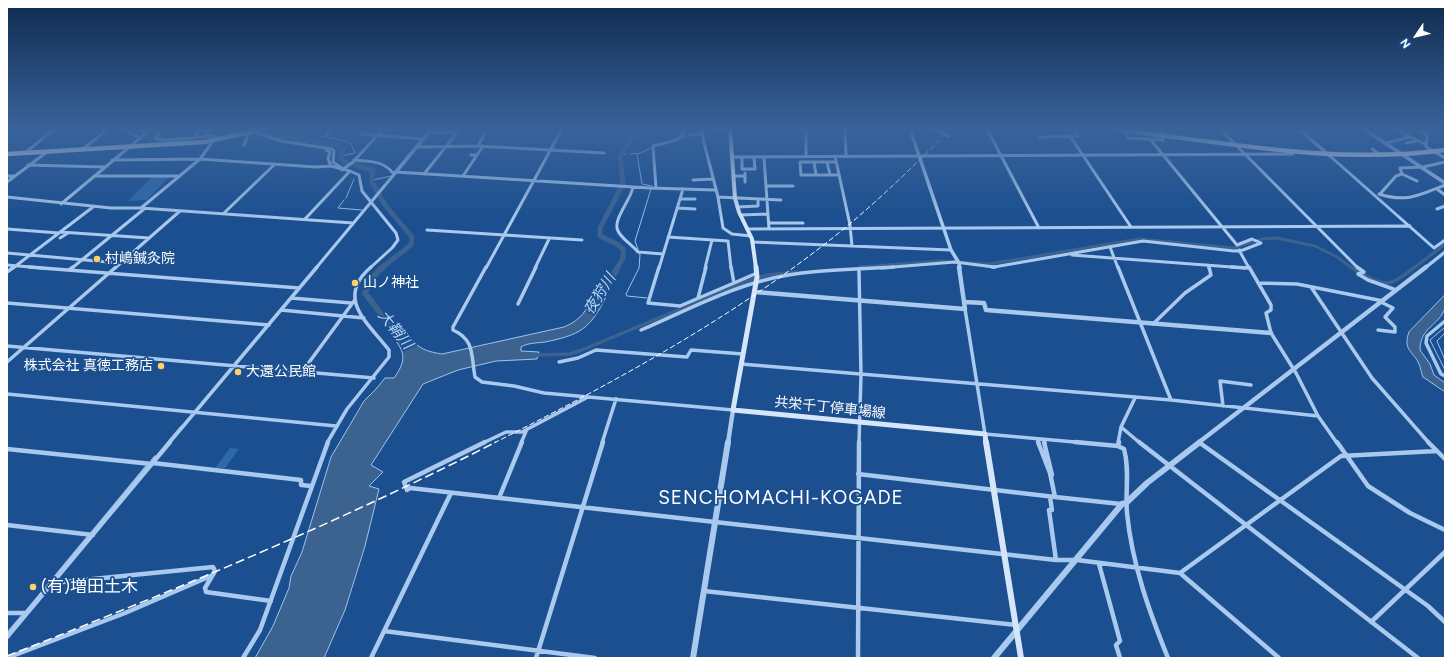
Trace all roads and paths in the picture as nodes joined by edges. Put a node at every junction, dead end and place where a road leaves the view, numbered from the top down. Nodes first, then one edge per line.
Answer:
1 (35, 160) edge
2 (112, 160) edge
3 (199, 160) edge
4 (215, 160) edge
5 (328, 160) edge
6 (333, 160) edge
7 (406, 160) edge
8 (436, 160) edge
9 (474, 160) edge
10 (545, 160) edge
11 (653, 160) edge
12 (708, 160) edge
13 (732, 160) edge
14 (742, 160) edge
15 (754, 160) edge
16 (764, 160) edge
17 (919, 160) edge
18 (1004, 160) edge
19 (1085, 160) edge
20 (1168, 160) edge
21 (1251, 160) edge
22 (1335, 160) edge
23 (1410, 160) edge
24 (353, 161) joint
25 (814, 162) junction
26 (827, 162) junction
27 (836, 162) joint
28 (1445, 162) edge
29 (275, 164) junction
30 (28, 165) junction
31 (331, 166) junction
32 (104, 167) junction
33 (344, 168) junction
34 (1423, 168) junction
35 (350, 171) junction
36 (395, 173) junction
37 (424, 174) junction
38 (1402, 174) junction
39 (816, 175) junction
40 (830, 175) junction
41 (7, 176) edge
42 (15, 176) junction
43 (94, 176) junction
44 (179, 176) junction
45 (463, 176) junction
46 (734, 176) junction
47 (840, 176) junction
48 (805, 178) dead end
49 (713, 179) junction
50 (533, 180) junction
51 (693, 180) dead end
52 (1417, 181) dead end
53 (7, 182) edge
54 (745, 182) dead end
55 (1445, 184) edge
56 (766, 186) junction
57 (793, 186) dead end
58 (632, 187) junction
59 (653, 188) junction
60 (683, 189) junction
61 (1437, 189) junction
62 (715, 190) junction
63 (1372, 193) junction
64 (1380, 194) junction
65 (1445, 195) edge
66 (7, 197) edge
67 (718, 197) junction
68 (735, 198) junction
69 (680, 199) junction
70 (758, 199) junction
71 (766, 199) junction
72 (695, 200) dead end
73 (780, 200) dead end
74 (372, 201) junction
75 (61, 204) junction
76 (1445, 206) edge
77 (93, 207) junction
78 (737, 207) junction
79 (143, 208) junction
80 (677, 208) junction
81 (695, 209) dead end
82 (1437, 209) dead end
83 (180, 211) junction
84 (223, 214) junction
85 (768, 214) junction
86 (740, 215) junction
87 (305, 219) junction
88 (352, 223) junction
89 (769, 223) junction
90 (803, 223) dead end
91 (1410, 226) junction
92 (1131, 227) junction
93 (1224, 227) junction
94 (1317, 227) junction
95 (851, 228) junction
96 (944, 228) junction
97 (1039, 228) junction
98 (7, 229) edge
99 (748, 229) junction
100 (769, 229) junction
101 (427, 230) dead end
102 (59, 232) junction
103 (68, 232) junction
104 (111, 235) junction
105 (503, 235) junction
106 (750, 236) junction
107 (668, 237) junction
108 (60, 238) dead end
109 (149, 238) junction
110 (549, 239) junction
111 (582, 240) dead end
112 (712, 240) junction
113 (1445, 240) edge
114 (752, 242) junction
115 (852, 246) junction
116 (1110, 247) junction
117 (951, 250) junction
118 (1239, 250) junction
119 (1445, 252) edge
120 (7, 253) edge
121 (663, 254) junction
122 (30, 255) junction
123 (1064, 255) junction
124 (1115, 259) junction
125 (82, 260) junction
126 (119, 263) junction
127 (959, 263) junction
128 (7, 265) edge
129 (16, 265) junction
130 (1208, 265) junction
131 (1248, 268) junction
132 (70, 270) junction
133 (859, 270) junction
134 (7, 272) edge
135 (108, 273) junction
136 (757, 277) junction
137 (734, 283) junction
138 (1258, 283) junction
139 (298, 288) junction
140 (1311, 288) junction
141 (1396, 290) junction
142 (755, 292) junction
143 (291, 298) junction
144 (698, 298) junction
145 (859, 300) junction
146 (1382, 301) junction
147 (352, 302) junction
148 (965, 302) junction
149 (7, 303) edge
150 (518, 304) dead end
151 (70, 308) junction
152 (965, 309) junction
153 (281, 310) junction
154 (343, 316) junction
155 (364, 318) junction
156 (1445, 321) edge
157 (1140, 323) junction
158 (1154, 324) junction
159 (267, 325) junction
160 (641, 330) dead end
161 (1378, 330) dead end
162 (1271, 333) junction
163 (1340, 334) junction
164 (7, 346) edge
165 (25, 347) junction
166 (743, 354) junction
167 (7, 362) edge
168 (559, 362) dead end
169 (741, 364) junction
170 (233, 366) junction
171 (1294, 370) junction
172 (302, 372) junction
173 (861, 375) junction
174 (1445, 376) edge
175 (374, 378) junction
176 (977, 383) junction
177 (1251, 385) dead end
178 (7, 394) edge
179 (588, 397) junction
180 (1135, 398) junction
181 (616, 399) junction
182 (1171, 400) junction
183 (1223, 406) junction
184 (1244, 408) junction
185 (733, 410) junction
186 (194, 412) junction
187 (1318, 416) junction
188 (859, 423) junction
189 (336, 426) junction
190 (1121, 427) junction
191 (527, 429) junction
192 (985, 434) junction
193 (1037, 439) junction
194 (1044, 440) junction
195 (1200, 442) junction
196 (1118, 446) junction
197 (7, 449) edge
198 (1437, 451) junction
199 (1347, 456) junction
200 (1445, 459) edge
201 (151, 464) junction
202 (1168, 466) junction
203 (858, 474) junction
204 (311, 486) junction
205 (993, 488) junction
206 (452, 493) junction
207 (499, 498) junction
208 (1054, 498) junction
209 (1280, 500) junction
210 (1124, 504) junction
211 (583, 508) junction
212 (715, 522) junction
213 (7, 525) edge
214 (1246, 526) junction
215 (1445, 530) edge
216 (90, 535) junction
217 (858, 538) junction
218 (1445, 552) edge
219 (1003, 554) junction
220 (1056, 560) junction
221 (1077, 560) junction
222 (1099, 564) junction
223 (1136, 568) junction
224 (1180, 573) junction
225 (214, 575) junction
226 (53, 583) junction
227 (1405, 589) junction
228 (704, 591) junction
229 (270, 601) junction
230 (858, 609) junction
231 (7, 613) edge
232 (25, 613) junction
233 (1371, 622) junction
234 (1445, 622) edge
235 (1017, 627) junction
236 (384, 631) junction
237 (7, 637) edge
238 (538, 651) junction
239 (7, 658) edge
240 (243, 658) edge
241 (371, 658) edge
242 (536, 658) edge
243 (595, 658) edge
244 (693, 658) edge
245 (858, 658) edge
246 (994, 658) edge
247 (1021, 658) edge
248 (1120, 658) edge
249 (1168, 658) edge
250 (1279, 658) edge
251 (1418, 658) edge

1 - 30 street
2 - 32 street
3 - 44 street
4 - 29 street
5 - 31 street
6 - 33 street
7 - 36 street
8 - 37 street
9 - 45 street
10 - 50 street
11 - 59 street
12 - 49 street
13 - 46 main road
14 - 15 street
16 - 56 street
17 - 96 street
18 - 97 street
19 - 92 street
20 - 93 street
21 - 94 street
22 - 63 street
23 - 34 street
24 - 33 street
24 - 36 street
25 - 26 street
25 - 39 street
25 - 39 street
26 - 27 street
26 - 40 street
27 - 47 street
28 - 34 street
29 - 31 street
29 - 84 street
30 - 32 street
30 - 42 street
31 - 33 street
32 - 43 street
33 - 35 street
34 - 38 street
34 - 55 street
35 - 74 street
35 - 87 street
36 - 37 street
36 - 74 street
37 - 45 street
38 - 52 street
38 - 64 street
39 - 40 street
40 - 47 street
41 - 42 street
42 - 53 street
43 - 44 street
43 - 75 street
44 - 79 street
45 - 50 street
46 - 54 street
46 - 68 main road
47 - 48 street
47 - 95 street
49 - 51 street
49 - 62 street
50 - 58 street
50 - 105 street
55 - 61 street
56 - 57 street
56 - 71 street
58 - 59 street
58 - 121 street
59 - 60 street
60 - 62 street
60 - 69 street
61 - 64 street
61 - 65 street
62 - 67 street
63 - 64 street
63 - 91 street
66 - 75 street
67 - 68 street
67 - 106 street
68 - 70 street
68 - 78 main road
69 - 72 street
69 - 80 street
70 - 71 street
70 - 78 street
71 - 73 street
71 - 85 street
74 - 88 street
74 - 147 street
75 - 77 street
76 - 82 street
77 - 79 street
77 - 102 street
78 - 86 main road
79 - 83 street
79 - 104 street
80 - 81 street
80 - 107 street
83 - 84 street
83 - 109 street
84 - 87 street
85 - 86 street
85 - 89 street
86 - 99 main road
87 - 88 street
88 - 139 street
89 - 90 street
89 - 100 street
91 - 94 street
91 - 113 street
92 - 93 street
92 - 97 street
93 - 94 street
93 - 118 street
94 - 141 street
95 - 96 street
95 - 100 street
95 - 115 street
96 - 97 street
96 - 117 street
98 - 102 street
99 - 100 street
99 - 106 main road
101 - 105 street
102 - 103 street
102 - 122 street
103 - 104 street
103 - 108 street
104 - 109 street
104 - 125 street
105 - 110 street
105 - 179 street
106 - 114 main road
107 - 112 street
107 - 121 street
109 - 126 street
110 - 111 street
110 - 150 street
112 - 137 street
112 - 144 street
114 - 115 street
114 - 136 main road
115 - 117 street
116 - 118 street
116 - 123 street
116 - 124 street
117 - 127 street
118 - 131 street
119 - 141 street
120 - 122 street
121 - 144 street
122 - 125 street
122 - 129 street
123 - 124 street
123 - 127 street
124 - 130 street
124 - 157 street
125 - 126 street
125 - 132 street
126 - 135 street
127 - 133 street
127 - 148 street
128 - 129 street
129 - 132 street
129 - 134 street
130 - 131 street
130 - 158 street
131 - 138 street
132 - 135 street
133 - 136 street
133 - 145 street
135 - 139 street
135 - 151 street
136 - 137 street
136 - 142 main road
136 - 160 street
137 - 144 street
138 - 140 street
138 - 162 street
139 - 143 street
140 - 146 street
140 - 163 street
141 - 146 street
142 - 145 street
142 - 166 main road
143 - 147 street
143 - 153 street
145 - 152 street
145 - 173 street
146 - 161 street
146 - 163 street
147 - 154 street
147 - 155 street
148 - 152 street
148 - 157 street
149 - 151 street
151 - 159 street
151 - 165 street
152 - 176 street
153 - 154 street
153 - 159 street
154 - 155 street
154 - 172 street
155 - 175 street
156 - 174 street
157 - 158 street
157 - 182 street
158 - 162 street
159 - 170 street
162 - 171 street
163 - 171 street
163 - 198 street
164 - 165 street
165 - 167 street
165 - 170 street
166 - 168 street
166 - 169 main road
169 - 173 street
169 - 185 main road
170 - 172 street
170 - 186 street
171 - 184 street
171 - 187 street
172 - 175 street
173 - 176 street
173 - 188 street
175 - 189 street
176 - 180 street
176 - 192 street
177 - 183 street
178 - 186 street
179 - 181 street
179 - 191 street
180 - 182 street
180 - 190 street
181 - 185 street
181 - 211 street
182 - 183 street
183 - 184 street
184 - 187 street
184 - 195 street
185 - 188 main road, 共栄千丁停車場線
185 - 212 street
186 - 189 street
186 - 201 street
187 - 199 street
188 - 192 main road, 共栄千丁停車場線
188 - 203 street
189 - 204 street
190 - 196 street
190 - 202 street
191 - 206 street
191 - 207 street
192 - 193 street
192 - 205 main road
193 - 194 street
193 - 208 street
194 - 196 street
194 - 208 street
195 - 202 street
195 - 209 street
196 - 210 street
197 - 201 street
198 - 199 street
198 - 200 street
199 - 209 street
199 - 215 street
201 - 204 street
201 - 216 street
202 - 210 street
202 - 214 street
203 - 205 street
203 - 217 street
204 - 229 street
205 - 208 street
205 - 219 main road
206 - 207 street
206 - 236 street
207 - 211 street
208 - 210 street
208 - 220 street
209 - 214 street
209 - 227 street
210 - 221 street
210 - 223 street
211 - 212 street
211 - 238 street
212 - 217 street
212 - 228 street
213 - 216 street
214 - 224 street
214 - 233 street
216 - 226 street
217 - 219 street
217 - 230 street
218 - 227 street
219 - 220 street
219 - 235 main road
220 - 221 street
221 - 222 street
221 - 235 street
222 - 223 street
222 - 248 street
223 - 224 street
223 - 249 street
224 - 250 street
225 - 226 street
225 - 229 street
225 - 239 street
226 - 232 street
227 - 233 street
227 - 234 street
228 - 230 street
228 - 244 street
229 - 240 street
230 - 235 street
230 - 245 street
231 - 232 street
232 - 237 street
233 - 251 street
235 - 246 street
235 - 247 main road
236 - 238 street
236 - 241 street
238 - 242 street
238 - 243 street

